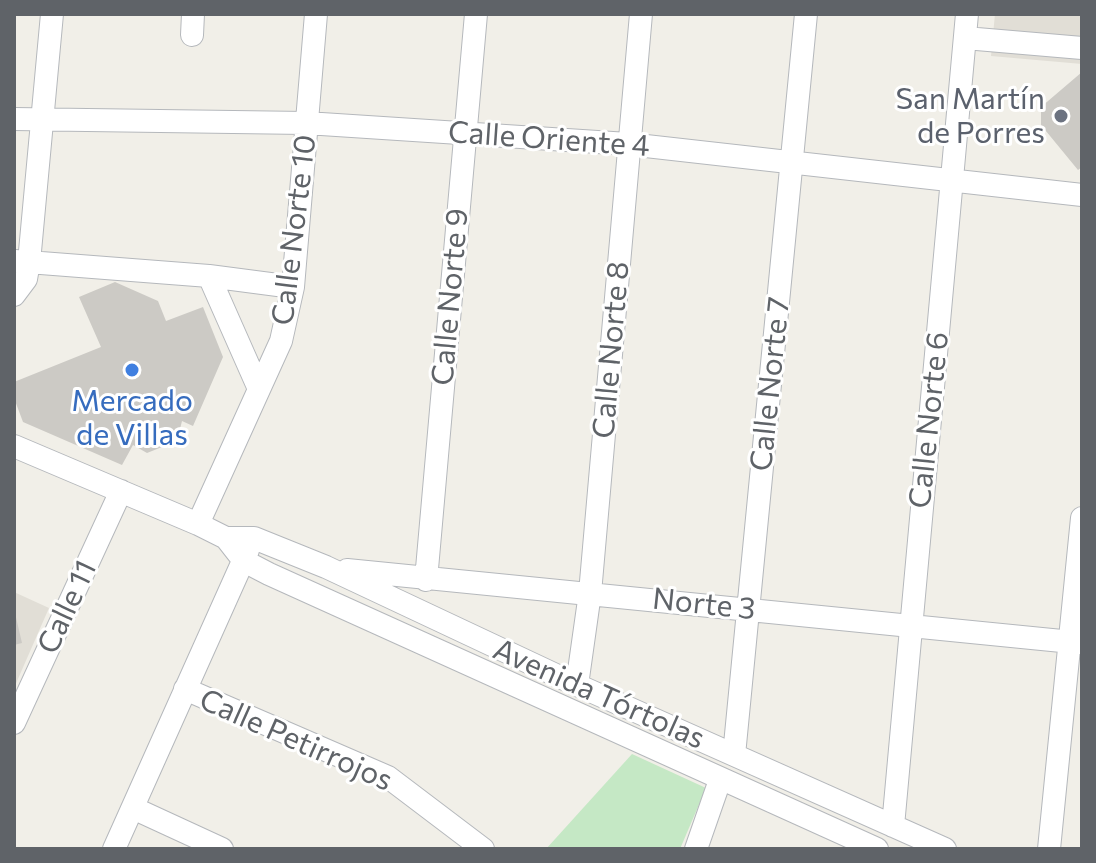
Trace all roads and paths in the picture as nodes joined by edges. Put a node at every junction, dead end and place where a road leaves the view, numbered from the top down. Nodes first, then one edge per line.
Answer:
1 (52, 14) edge
2 (316, 14) edge
3 (476, 14) edge
4 (641, 14) edge
5 (806, 14) edge
6 (967, 14) edge
7 (965, 38) junction
8 (1082, 48) edge
9 (14, 119) edge
10 (42, 119) junction
11 (306, 123) junction
12 (464, 133) junction
13 (628, 144) junction
14 (792, 162) junction
15 (953, 178) junction
16 (1082, 195) edge
17 (21, 261) edge
18 (209, 276) junction
19 (293, 287) junction
20 (14, 295) edge
21 (259, 389) junction
22 (14, 446) edge
23 (121, 491) junction
24 (1082, 518) edge
25 (198, 524) junction
26 (226, 538) junction
27 (254, 538) junction
28 (244, 561) junction
29 (326, 567) junction
30 (426, 580) junction
31 (590, 593) junction
32 (748, 609) junction
33 (909, 624) junction
34 (1076, 642) edge
35 (577, 685) junction
36 (185, 689) junction
37 (14, 723) edge
38 (734, 755) junction
39 (720, 780) junction
40 (133, 808) junction
41 (893, 826) junction
42 (114, 849) edge
43 (222, 849) edge
44 (483, 849) edge
45 (696, 849) edge
46 (877, 849) edge
47 (945, 849) edge
48 (1049, 849) edge

1 - 10 street
2 - 11 street, Calle Norte 10
3 - 12 street, Calle Norte 9
4 - 13 street, Calle Norte 8
5 - 14 street, Calle Norte 7
6 - 7 street, Calle Norte 6
7 - 8 street
7 - 15 street, Calle Norte 6
9 - 10 street, Calle Oriente 4
10 - 11 street, Calle Oriente 4
10 - 17 street
11 - 12 street, Calle Oriente 4
11 - 19 street, Calle Norte 10
12 - 13 street, Calle Oriente 4
12 - 30 street, Calle Norte 9
13 - 14 street, Calle Oriente 4
13 - 31 street, Calle Norte 8
14 - 15 street, Calle Oriente 4
14 - 32 street, Calle Norte 7
15 - 16 street, Calle Oriente 4
15 - 33 street, Calle Norte 6
17 - 18 street
17 - 20 street
18 - 19 street
18 - 21 street
19 - 21 street, Calle Norte 10
21 - 25 street, Calle Norte 10
22 - 23 street
23 - 25 street
23 - 37 street, Calle 11
24 - 34 street
25 - 26 street
26 - 27 street
26 - 28 street
27 - 28 street
27 - 29 street, Avenida Tórtolas
28 - 36 street
28 - 39 street, Avenida Tórtolas
29 - 30 street, Norte 3
29 - 35 street, Avenida Tórtolas
30 - 31 street, Norte 3
31 - 32 street, Norte 3
31 - 35 street, Calle Norte 8
32 - 33 street, Norte 3
32 - 38 street, Calle Norte 7
33 - 34 street, Norte 3
33 - 41 street, Calle Norte 6
34 - 48 street
35 - 38 street, Avenida Tórtolas
36 - 40 street
36 - 44 street, Calle Petirrojos
38 - 41 street, Avenida Tórtolas
39 - 45 street
39 - 46 street, Avenida Tórtolas
40 - 42 street
40 - 43 street
41 - 47 street, Avenida Tórtolas

